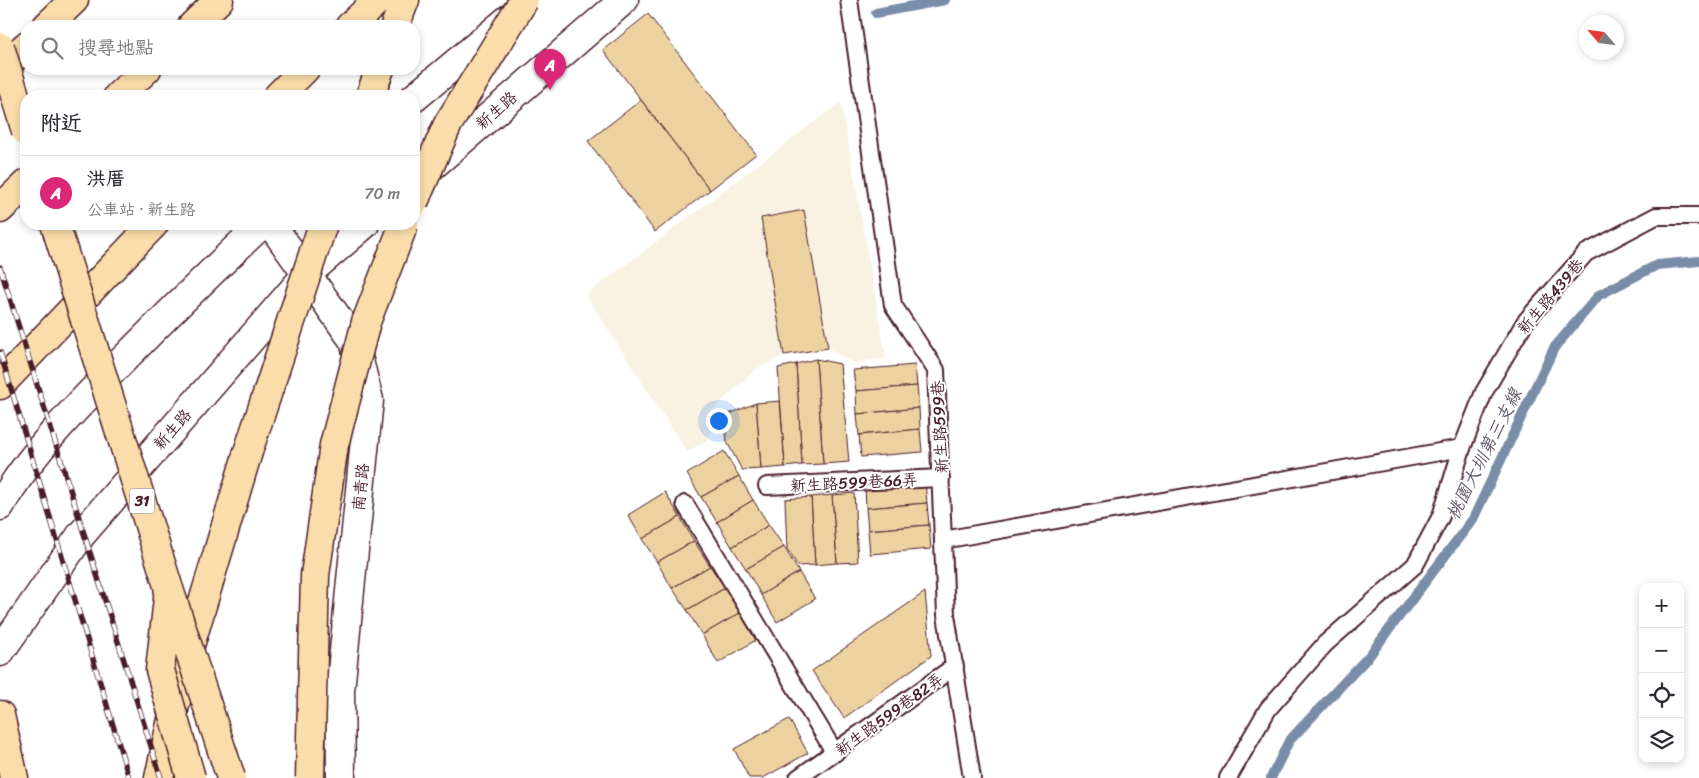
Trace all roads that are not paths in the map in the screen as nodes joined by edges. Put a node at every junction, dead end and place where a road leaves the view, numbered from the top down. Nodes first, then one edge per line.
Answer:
1 (74, 0) edge
2 (219, 0) edge
3 (378, 0) edge
4 (405, 0) edge
5 (524, 0) edge
6 (533, 0) edge
7 (624, 0) edge
8 (848, 0) edge
9 (53, 20) edge
10 (198, 20) edge
11 (356, 20) edge
12 (397, 20) edge
13 (0, 47) edge
14 (20, 52) edge
15 (0, 71) edge
16 (141, 75) edge
17 (299, 75) edge
18 (378, 75) edge
19 (124, 90) edge
20 (284, 90) edge
21 (372, 90) edge
22 (420, 93) edge
23 (20, 112) edge
24 (420, 177) edge
25 (420, 188) edge
26 (20, 190) edge
27 (0, 209) edge
28 (1699, 216) edge
29 (57, 230) edge
30 (148, 230) edge
31 (256, 230) edge
32 (276, 230) edge
33 (321, 230) edge
34 (358, 230) edge
35 (402, 230) edge
36 (308, 273) junction
37 (0, 384) edge
38 (1462, 448) junction
39 (941, 478) junction
40 (767, 486) dead end
41 (685, 504) dead end
42 (0, 506) edge
43 (943, 540) junction
44 (169, 588) junction
45 (0, 652) edge
46 (954, 666) junction
47 (0, 715) edge
48 (835, 753) junction
49 (14, 778) edge
50 (159, 778) edge
51 (191, 778) edge
52 (230, 778) edge
53 (310, 778) edge
54 (341, 778) edge
55 (798, 778) edge
56 (972, 778) edge
57 (1228, 778) edge

1 - 9 main road
2 - 10 main road
3 - 11 main road
4 - 12 main road
5 - 25 main road, bridge
6 - 22 main road
7 - 24 main road, 新生路
8 - 39 lane, 新生路599巷
13 - 23 main road, bridge
14 - 15 main road
16 - 19 main road
17 - 20 main road
18 - 21 main road
26 - 27 main road
28 - 38 lane, 新生路439巷
29 - 44 main road, 31, bridge
30 - 37 main road
31 - 42 main road
32 - 36 main road, 南青路
33 - 50 main road, bridge
34 - 36 main road, 新生路
35 - 53 main road, bridge
36 - 45 main road, 新生路
36 - 54 main road, 南青路
38 - 43 lane
38 - 57 lane, 新生路439巷
39 - 40 lane, 新生路599巷66弄
39 - 43 lane, 新生路599巷
41 - 48 lane
43 - 46 lane, 新生路599巷
44 - 51 main road, bridge
44 - 52 main road, 31, bridge
46 - 48 lane, 新生路599巷82弄
46 - 56 lane, 新生路599巷
47 - 49 main road
48 - 55 lane, 新生路599巷82弄

